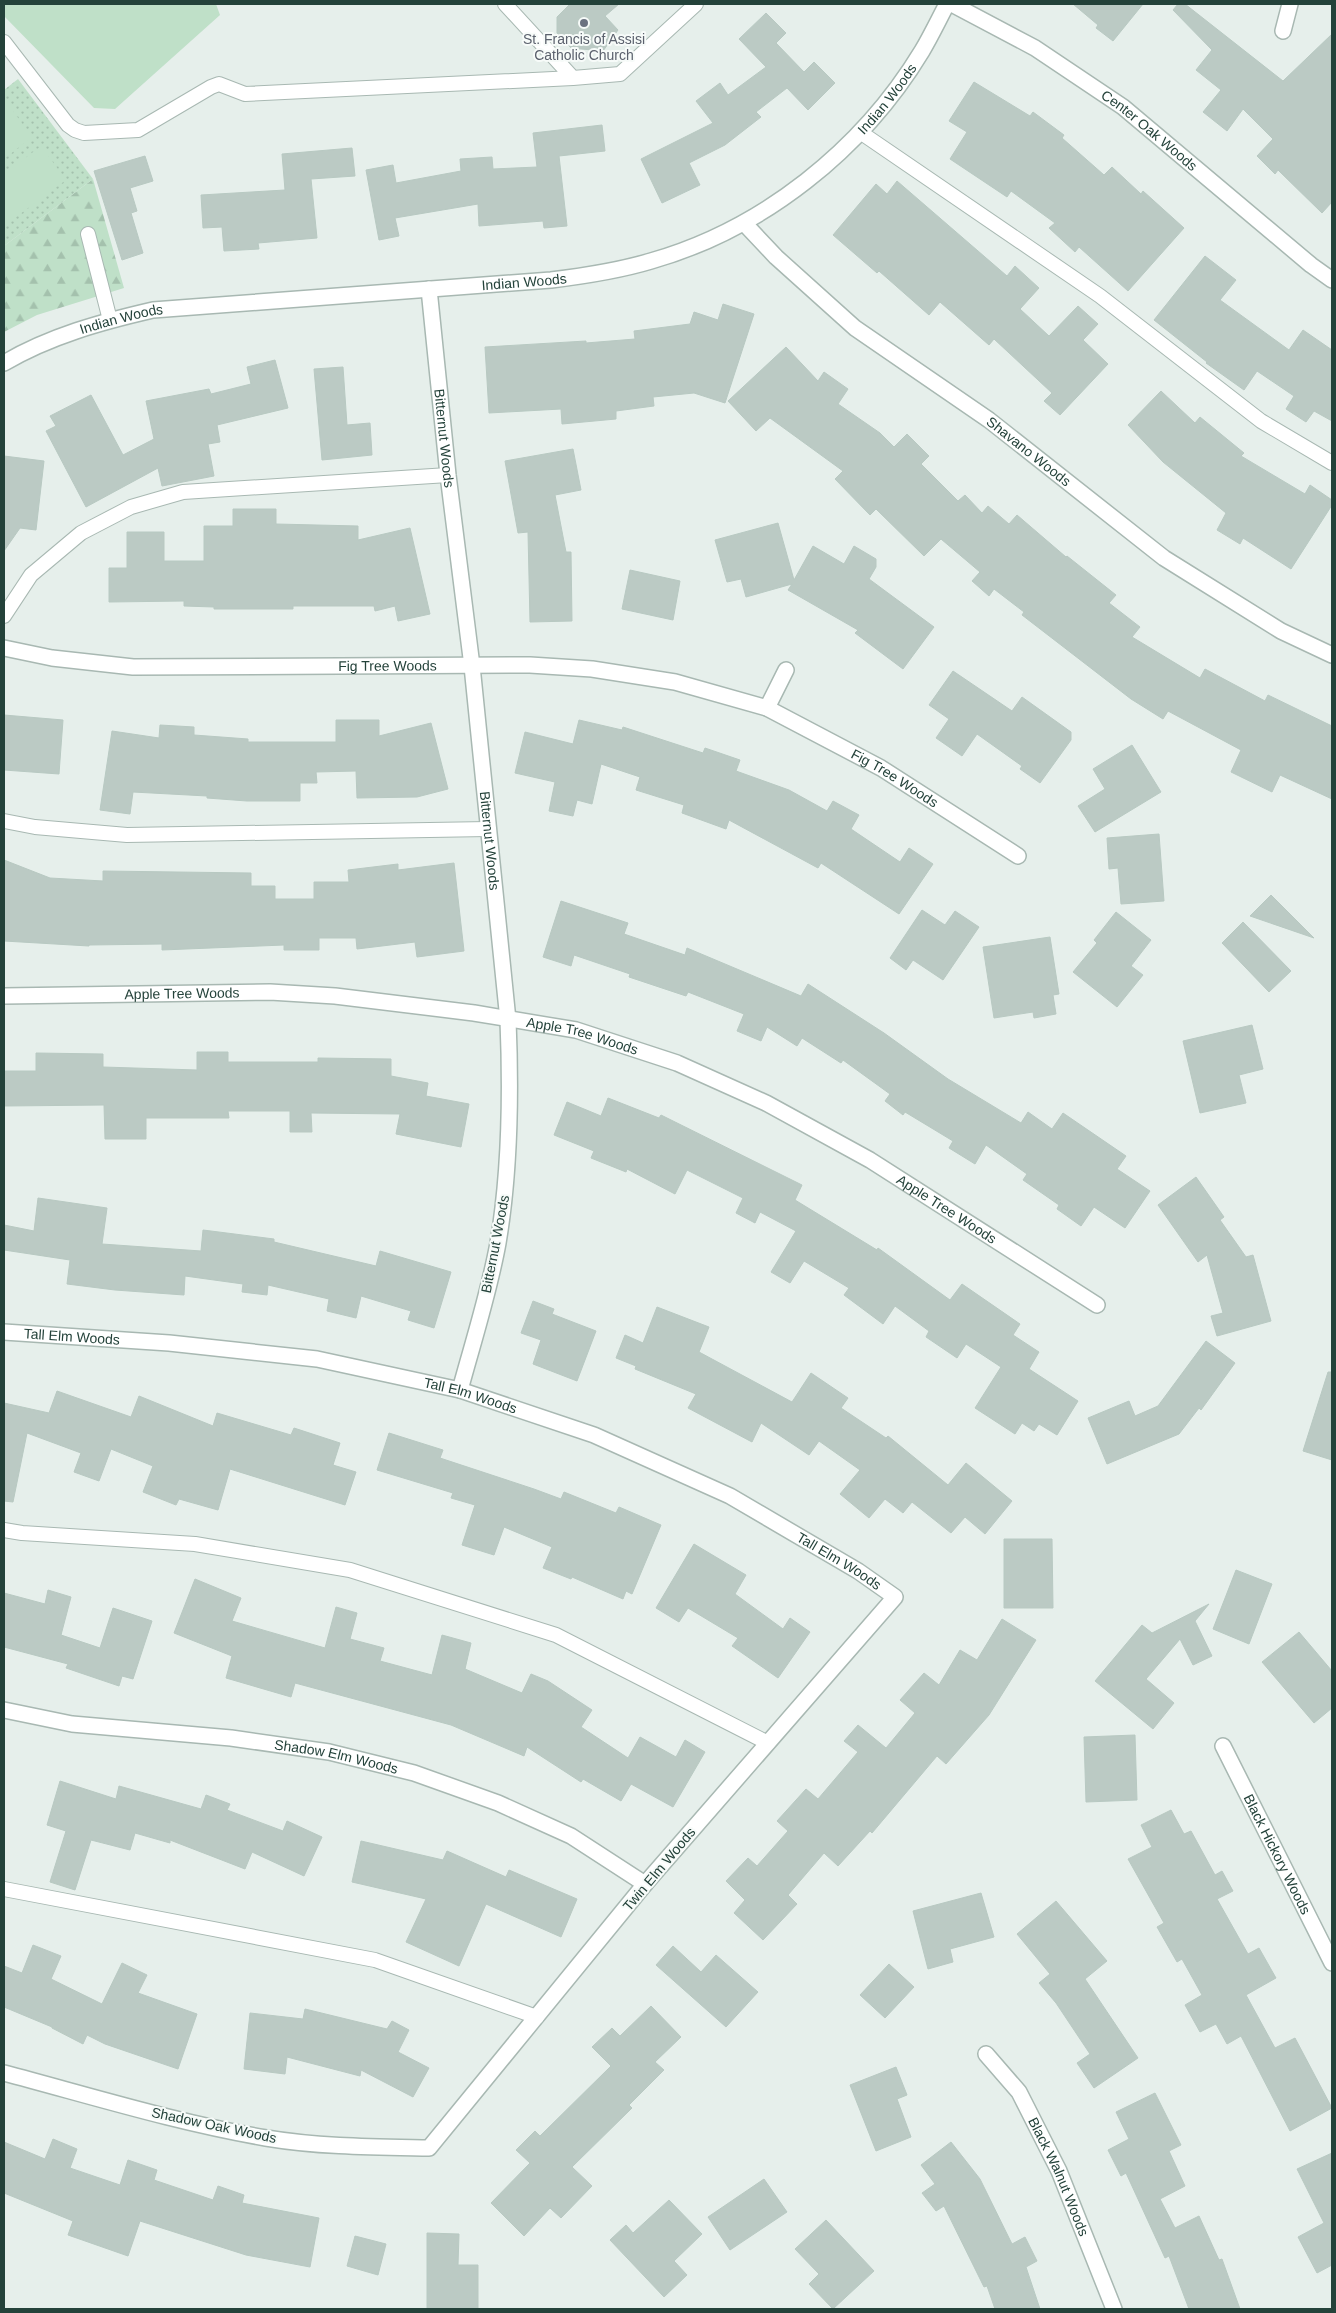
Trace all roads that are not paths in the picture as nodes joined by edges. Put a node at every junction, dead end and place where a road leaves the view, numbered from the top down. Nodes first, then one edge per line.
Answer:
1 (506, 4) edge
2 (696, 4) edge
3 (947, 4) edge
4 (952, 4) edge
5 (1290, 4) edge
6 (1283, 31) dead end
7 (4, 42) edge
8 (573, 78) junction
9 (860, 132) junction
10 (744, 223) junction
11 (88, 234) dead end
12 (1332, 280) edge
13 (429, 289) junction
14 (110, 320) junction
15 (4, 364) edge
16 (1332, 463) edge
17 (448, 475) junction
18 (4, 616) edge
19 (4, 648) edge
20 (1332, 655) edge
21 (472, 666) junction
22 (786, 670) dead end
23 (767, 708) junction
24 (4, 821) edge
25 (488, 829) junction
26 (1018, 856) dead end
27 (4, 996) edge
28 (508, 1020) junction
29 (1097, 1305) dead end
30 (4, 1332) edge
31 (460, 1390) junction
32 (4, 1530) edge
33 (895, 1597) joint
34 (4, 1710) edge
35 (768, 1743) junction
36 (1223, 1746) dead end
37 (645, 1884) junction
38 (4, 1889) edge
39 (1332, 1963) edge
40 (537, 2016) junction
41 (986, 2054) dead end
42 (4, 2073) edge
43 (429, 2148) joint
44 (1114, 2309) edge

1 - 8 lane
2 - 8 lane
3 - 9 street, Indian Woods
4 - 12 street, Center Oak Woods
5 - 6 street
7 - 8 lane
9 - 10 street, Indian Woods
9 - 16 lane
10 - 13 street, Indian Woods
10 - 20 street, Shavano Woods
11 - 14 lane
13 - 14 street, Indian Woods
13 - 17 street, Bitternut Woods
14 - 15 street, Indian Woods
17 - 18 lane
17 - 21 street, Bitternut Woods
19 - 21 street, Fig Tree Woods
21 - 23 street, Fig Tree Woods
21 - 25 street, Bitternut Woods
22 - 23 street
23 - 26 street, Fig Tree Woods
24 - 25 lane
25 - 28 street, Bitternut Woods
27 - 28 street, Apple Tree Woods
28 - 29 street, Apple Tree Woods
28 - 31 street, Bitternut Woods
30 - 31 street, Tall Elm Woods
31 - 33 street, Tall Elm Woods
32 - 35 lane
33 - 35 street, Twin Elm Woods
34 - 37 street, Shadow Elm Woods
35 - 37 street, Twin Elm Woods
36 - 39 street, Black Hickory Woods
37 - 40 street, Twin Elm Woods
38 - 40 lane
40 - 43 street, Twin Elm Woods
41 - 44 street, Black Walnut Woods
42 - 43 street, Shadow Oak Woods

